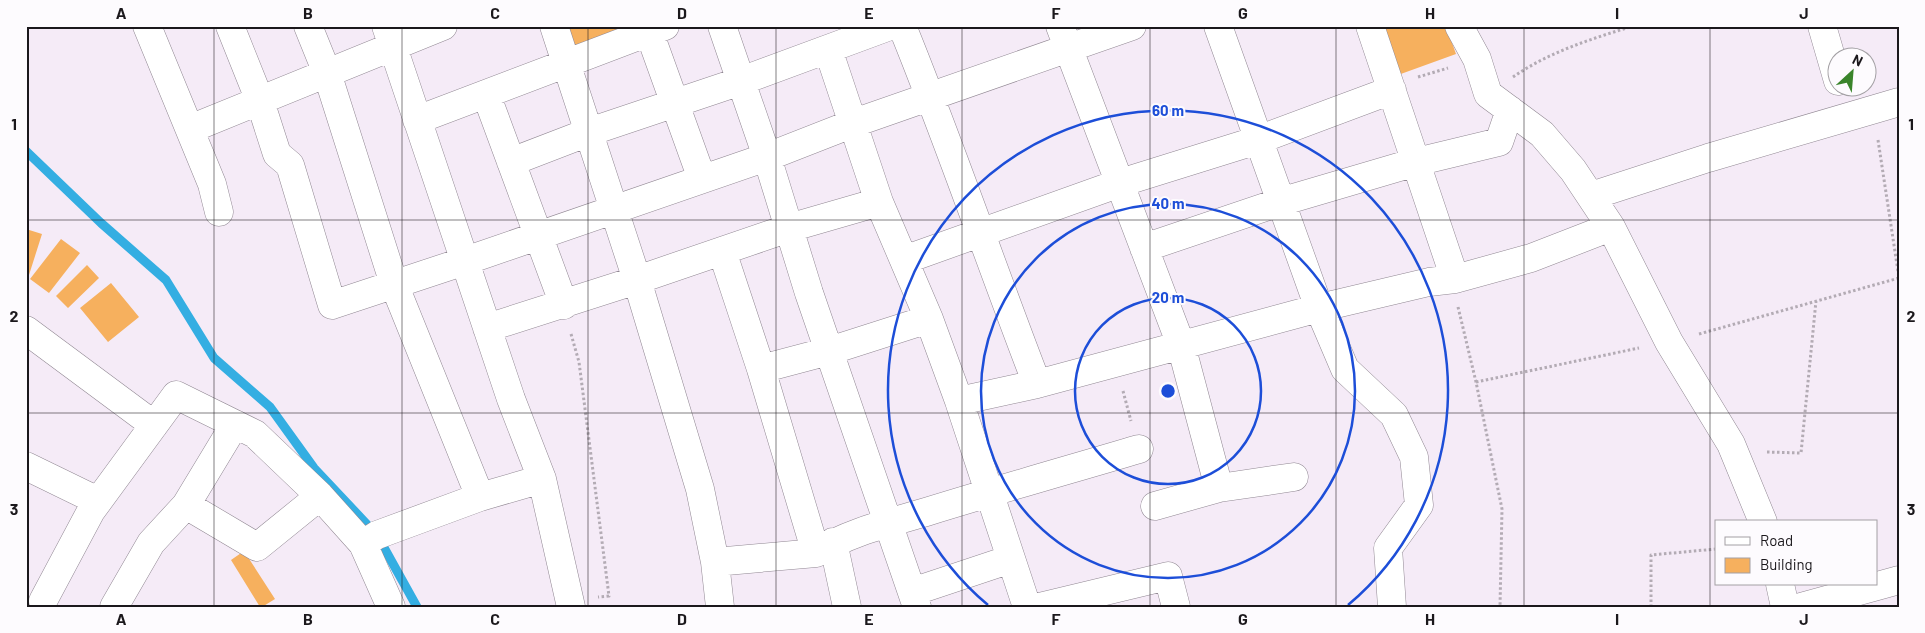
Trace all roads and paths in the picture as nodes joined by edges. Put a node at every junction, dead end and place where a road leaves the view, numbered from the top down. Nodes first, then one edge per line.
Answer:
1 (146, 26) edge
2 (230, 26) edge
3 (308, 26) edge
4 (443, 26) edge
5 (554, 26) edge
6 (722, 26) edge
7 (890, 26) edge
8 (902, 26) edge
9 (1132, 26) edge
10 (1218, 26) edge
11 (1370, 26) edge
12 (1460, 26) edge
13 (1633, 26) edge
14 (1822, 26) edge
15 (654, 28) edge
16 (390, 36) edge
17 (1065, 37) edge
18 (1828, 48) edge
19 (828, 49) junction
20 (1477, 59) junction
21 (567, 63) junction
22 (327, 73) junction
23 (741, 81) junction
24 (1391, 88) junction
25 (486, 94) junction
26 (1488, 94) junction
27 (931, 97) junction
28 (1848, 98) edge
29 (260, 101) junction
30 (1899, 102) edge
31 (675, 103) junction
32 (1510, 110) junction
33 (1860, 112) junction
34 (418, 120) junction
35 (854, 123) junction
36 (190, 129) junction
37 (589, 132) junction
38 (1258, 140) junction
39 (767, 157) junction
40 (511, 162) junction
41 (1416, 162) junction
42 (702, 179) junction
43 (1120, 183) junction
44 (1591, 196) junction
45 (879, 202) junction
46 (1280, 202) junction
47 (614, 209) junction
48 (219, 212) dead end
49 (1611, 227) junction
50 (789, 228) junction
51 (979, 232) junction
52 (538, 236) junction
53 (1144, 248) junction
54 (722, 251) junction
55 (904, 260) junction
56 (465, 261) junction
57 (1899, 278) edge
58 (1455, 279) junction
59 (638, 280) junction
60 (394, 284) junction
61 (1816, 301) junction
62 (564, 305) junction
63 (1319, 308) junction
64 (929, 319) junction
65 (487, 328) junction
66 (26, 330) edge
67 (1669, 342) junction
68 (1181, 345) junction
69 (828, 351) junction
70 (761, 370) junction
71 (1476, 382) junction
72 (1036, 384) junction
73 (959, 401) junction
74 (236, 424) junction
75 (154, 425) junction
76 (1139, 450) dead end
77 (1733, 450) junction
78 (26, 466) edge
79 (1294, 477) dead end
80 (542, 479) junction
81 (1219, 488) junction
82 (989, 492) junction
83 (320, 496) junction
84 (480, 497) junction
85 (98, 501) junction
86 (186, 505) junction
87 (1155, 506) dead end
88 (1762, 520) edge
89 (888, 524) junction
90 (364, 544) junction
91 (825, 548) junction
92 (1715, 549) edge
93 (1011, 559) junction
94 (715, 562) junction
95 (1899, 580) edge
96 (1780, 586) edge
97 (1877, 586) edge
98 (1878, 586) edge
99 (36, 596) edge
100 (914, 600) edge
101 (571, 604) edge
102 (114, 607) edge
103 (391, 607) edge
104 (720, 607) edge
105 (847, 607) edge
106 (1027, 607) edge
107 (1040, 607) edge
108 (1176, 607) edge
109 (1392, 607) edge
110 (1500, 607) edge
111 (1651, 607) edge
112 (1785, 607) edge
113 (1801, 607) edge

1 - 36 street
2 - 29 street
3 - 22 street
4 - 16 street
5 - 21 street
6 - 23 street
7 - 19 street
8 - 27 street
9 - 17 street
10 - 38 street
11 - 24 street
12 - 20 street
13 - 26 path
14 - 18 street
15 - 21 street
15 - 31 street
16 - 22 street
16 - 34 street
17 - 27 street
17 - 43 street
19 - 23 street
19 - 35 street
20 - 24 path
20 - 26 street
21 - 25 street
21 - 37 street
22 - 29 street
22 - 60 street
23 - 31 street
23 - 39 street
24 - 38 street
24 - 41 street
25 - 34 street
25 - 40 street
26 - 32 street
27 - 35 street
27 - 51 street
28 - 33 street
29 - 36 street
29 - 60 street
30 - 33 street
31 - 37 street
31 - 42 street
32 - 41 street
32 - 44 street
33 - 44 street
33 - 57 path
34 - 56 street
35 - 39 street
35 - 45 street
36 - 48 street
37 - 40 street
37 - 47 street
38 - 43 street
38 - 46 street
39 - 42 street
39 - 50 street
40 - 52 street
41 - 46 street
41 - 58 street
42 - 47 street
43 - 51 street
43 - 53 street
44 - 49 street
45 - 50 street
45 - 55 street
46 - 53 street
46 - 63 street
47 - 52 street
47 - 59 street
49 - 58 street
49 - 67 street
50 - 54 street
50 - 69 street
51 - 55 street
51 - 72 street
52 - 56 street
52 - 62 street
53 - 68 street
54 - 59 street
54 - 70 street
55 - 64 street
56 - 60 street
56 - 65 street
57 - 61 path
58 - 63 street
58 - 71 path
59 - 62 street
59 - 94 street
60 - 84 street
61 - 67 path
61 - 77 path
62 - 65 street
62 - 101 path
63 - 68 street
63 - 109 street
64 - 69 street
64 - 73 street
65 - 80 street
66 - 75 street
67 - 71 path
67 - 77 street
68 - 72 street
68 - 81 street
69 - 70 street
69 - 89 street
70 - 91 street
71 - 110 path
72 - 73 street
73 - 82 street
74 - 75 street
74 - 83 street
74 - 86 street
75 - 85 street
76 - 82 street
77 - 88 street
78 - 85 street
79 - 81 street
80 - 84 street
80 - 101 street
81 - 87 street
82 - 89 street
82 - 93 street
83 - 86 street
83 - 90 street
84 - 90 street
85 - 99 street
86 - 102 street
89 - 91 street
89 - 100 street
90 - 103 street
91 - 94 street
91 - 105 street
92 - 111 path
93 - 100 street
93 - 106 street
94 - 104 street
95 - 98 street
96 - 112 street
97 - 113 street
107 - 108 street

